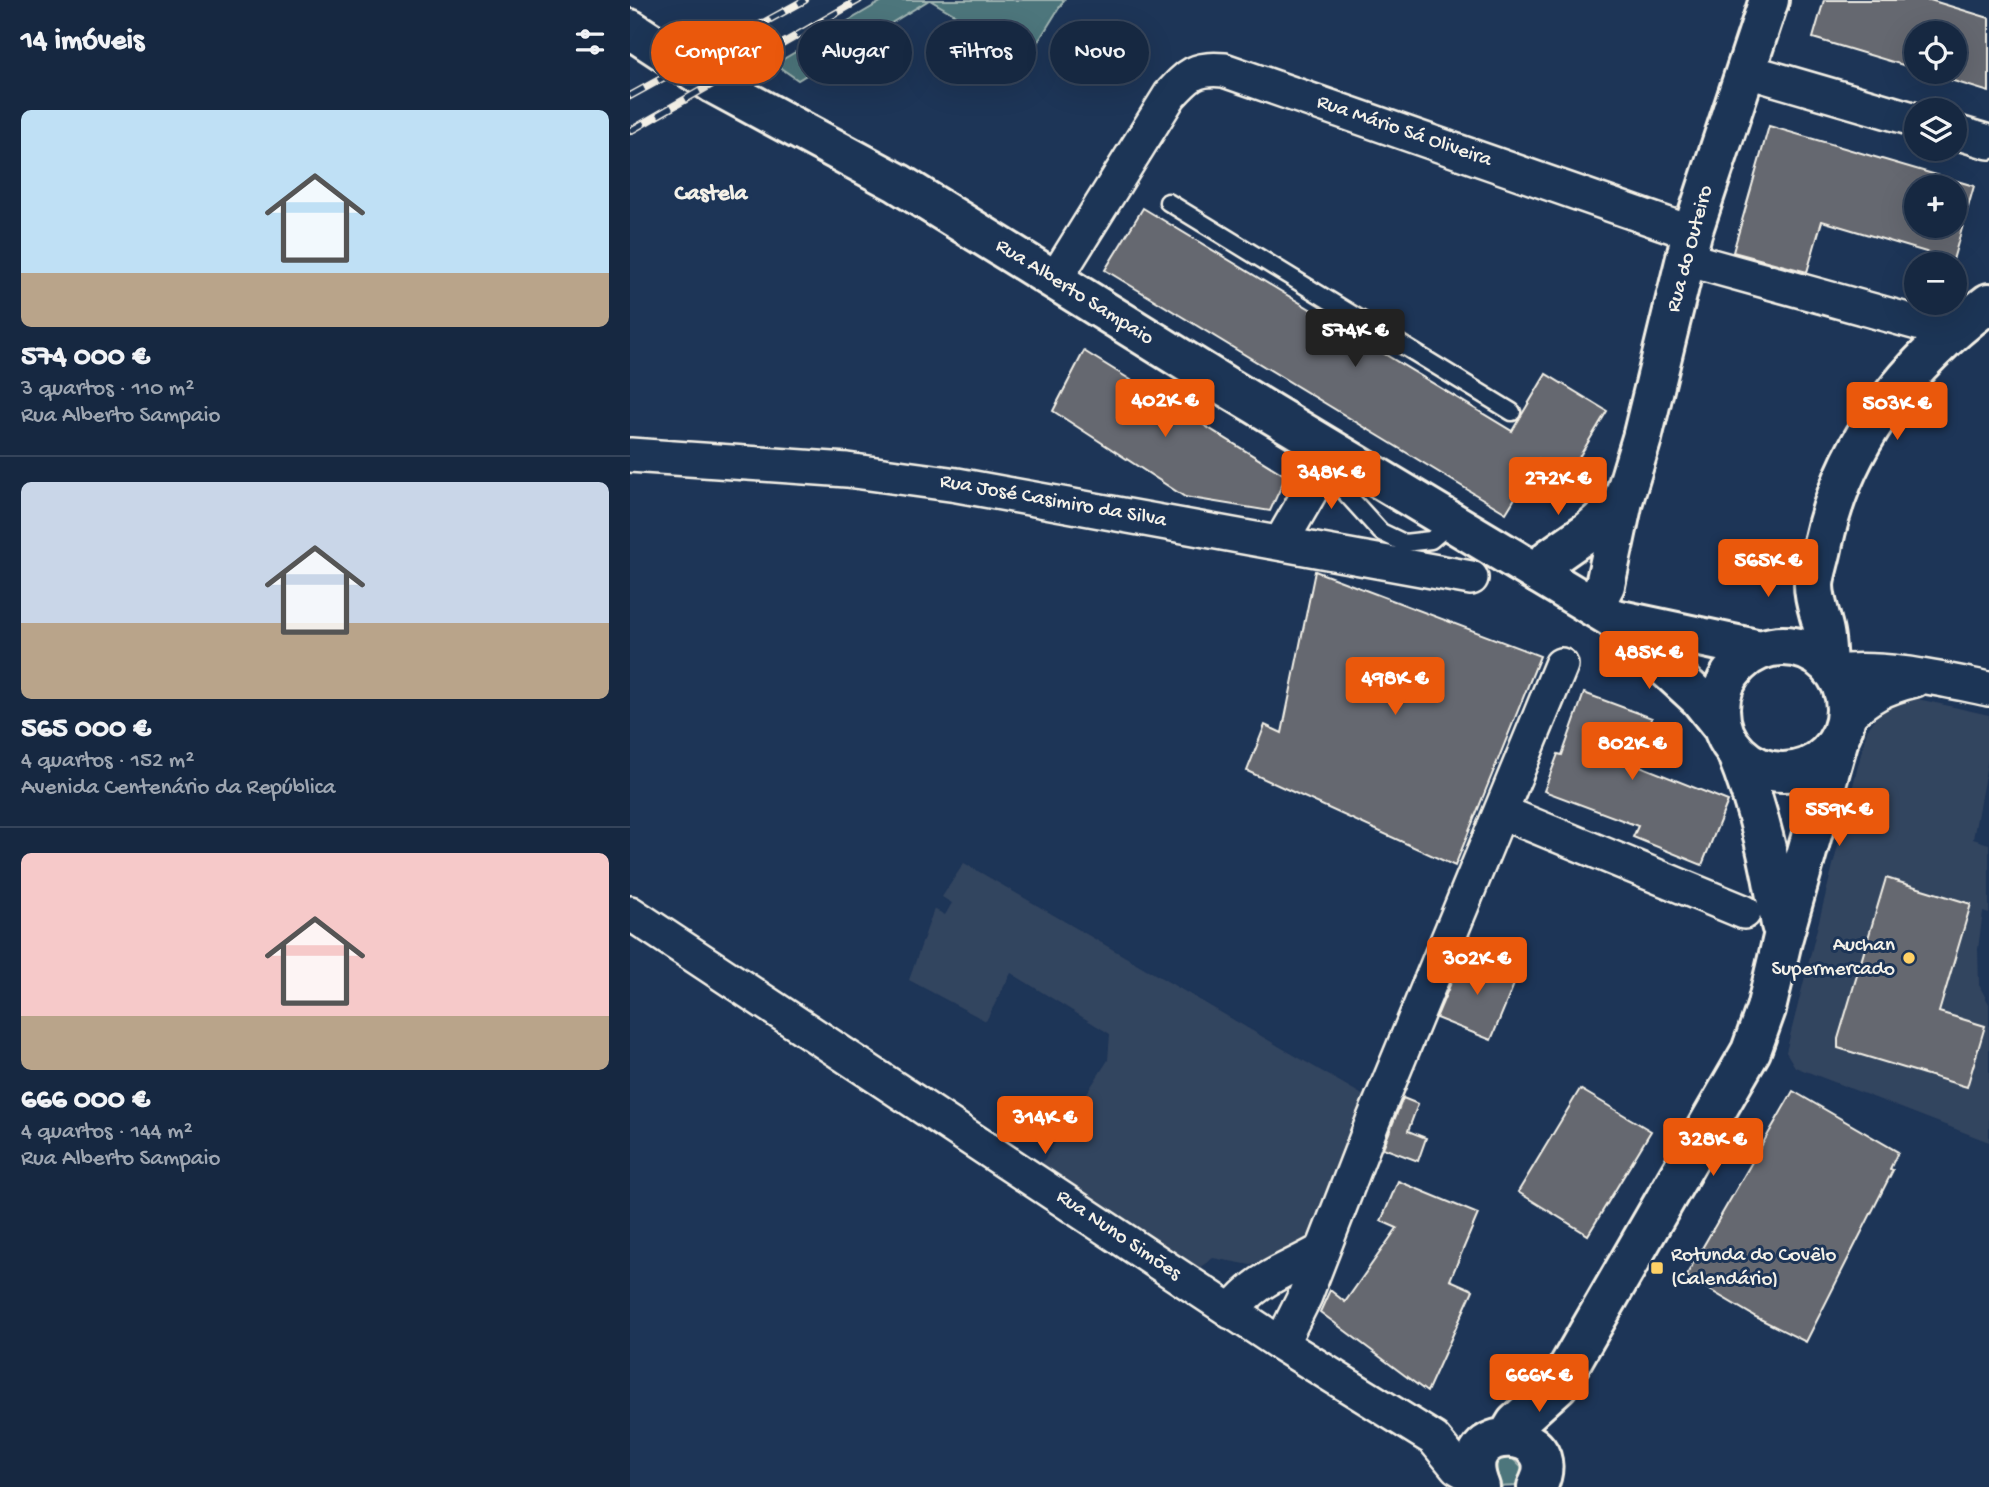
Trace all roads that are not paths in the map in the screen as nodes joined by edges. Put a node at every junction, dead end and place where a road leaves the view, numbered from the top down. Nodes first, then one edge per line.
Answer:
1 (1769, 0) edge
2 (630, 8) edge
3 (630, 29) edge
4 (1744, 70) junction
5 (1904, 117) edge
6 (1967, 136) edge
7 (1989, 142) edge
8 (898, 183) junction
9 (1168, 202) dead end
10 (1689, 246) junction
11 (1054, 281) junction
12 (1989, 303) edge
13 (1950, 332) junction
14 (1512, 412) dead end
15 (630, 455) edge
16 (1326, 464) junction
17 (1623, 500) junction
18 (1281, 542) junction
19 (1539, 574) junction
20 (1471, 578) dead end
21 (1814, 585) junction
22 (1603, 612) junction
23 (1766, 649) junction
24 (1561, 665) dead end
25 (1831, 668) junction
26 (1928, 677) junction
27 (1989, 689) edge
28 (1842, 730) junction
29 (1729, 740) junction
30 (1502, 812) junction
31 (1744, 912) dead end
32 (630, 913) edge
33 (1783, 937) junction
34 (1321, 1251) junction
35 (1231, 1312) junction
36 (1281, 1344) junction
37 (1515, 1469) edge

1 - 4 main road, Rua do Outeiro
2 - 8 main road, Rua Alberto Sampaio
3 - 8 main road, Rua Alberto Sampaio
4 - 5 street
4 - 10 main road, Rua do Outeiro
6 - 7 street
8 - 11 main road, Rua Alberto Sampaio
9 - 14 lane
10 - 11 street, Rua Mário Sá Oliveira
10 - 13 street
10 - 17 main road, Rua do Outeiro
11 - 16 main road, Rua Alberto Sampaio
12 - 13 main road
13 - 21 main road
15 - 18 street, Rua José Casimiro da Silva
16 - 18 street
16 - 19 main road, Rua Alberto Sampaio
17 - 19 main road
17 - 22 main road, Rua do Outeiro
18 - 20 street, Rua José Casimiro da Silva
19 - 22 main road, Rua Alberto Sampaio
21 - 23 main road
21 - 25 main road
22 - 23 main road, Rua Alberto Sampaio
22 - 29 main road, Rua Alberto Sampaio
23 - 25 main road, Rua Alberto Sampaio
23 - 29 main road, Rua Alberto Sampaio
24 - 30 street
25 - 26 street
25 - 28 main road, Rua Alberto Sampaio
26 - 27 street
26 - 28 street
28 - 29 main road, Rua Alberto Sampaio
28 - 33 main road, Rua Alberto Sampaio
29 - 33 main road, Rua Alberto Sampaio
30 - 31 street
30 - 34 street
32 - 35 street, Rua Nuno Simões
33 - 37 main road, Rua Alberto Sampaio
34 - 35 street
34 - 36 street
35 - 36 street, Rua Nuno Simões
36 - 37 street, Rua Nuno Simões

